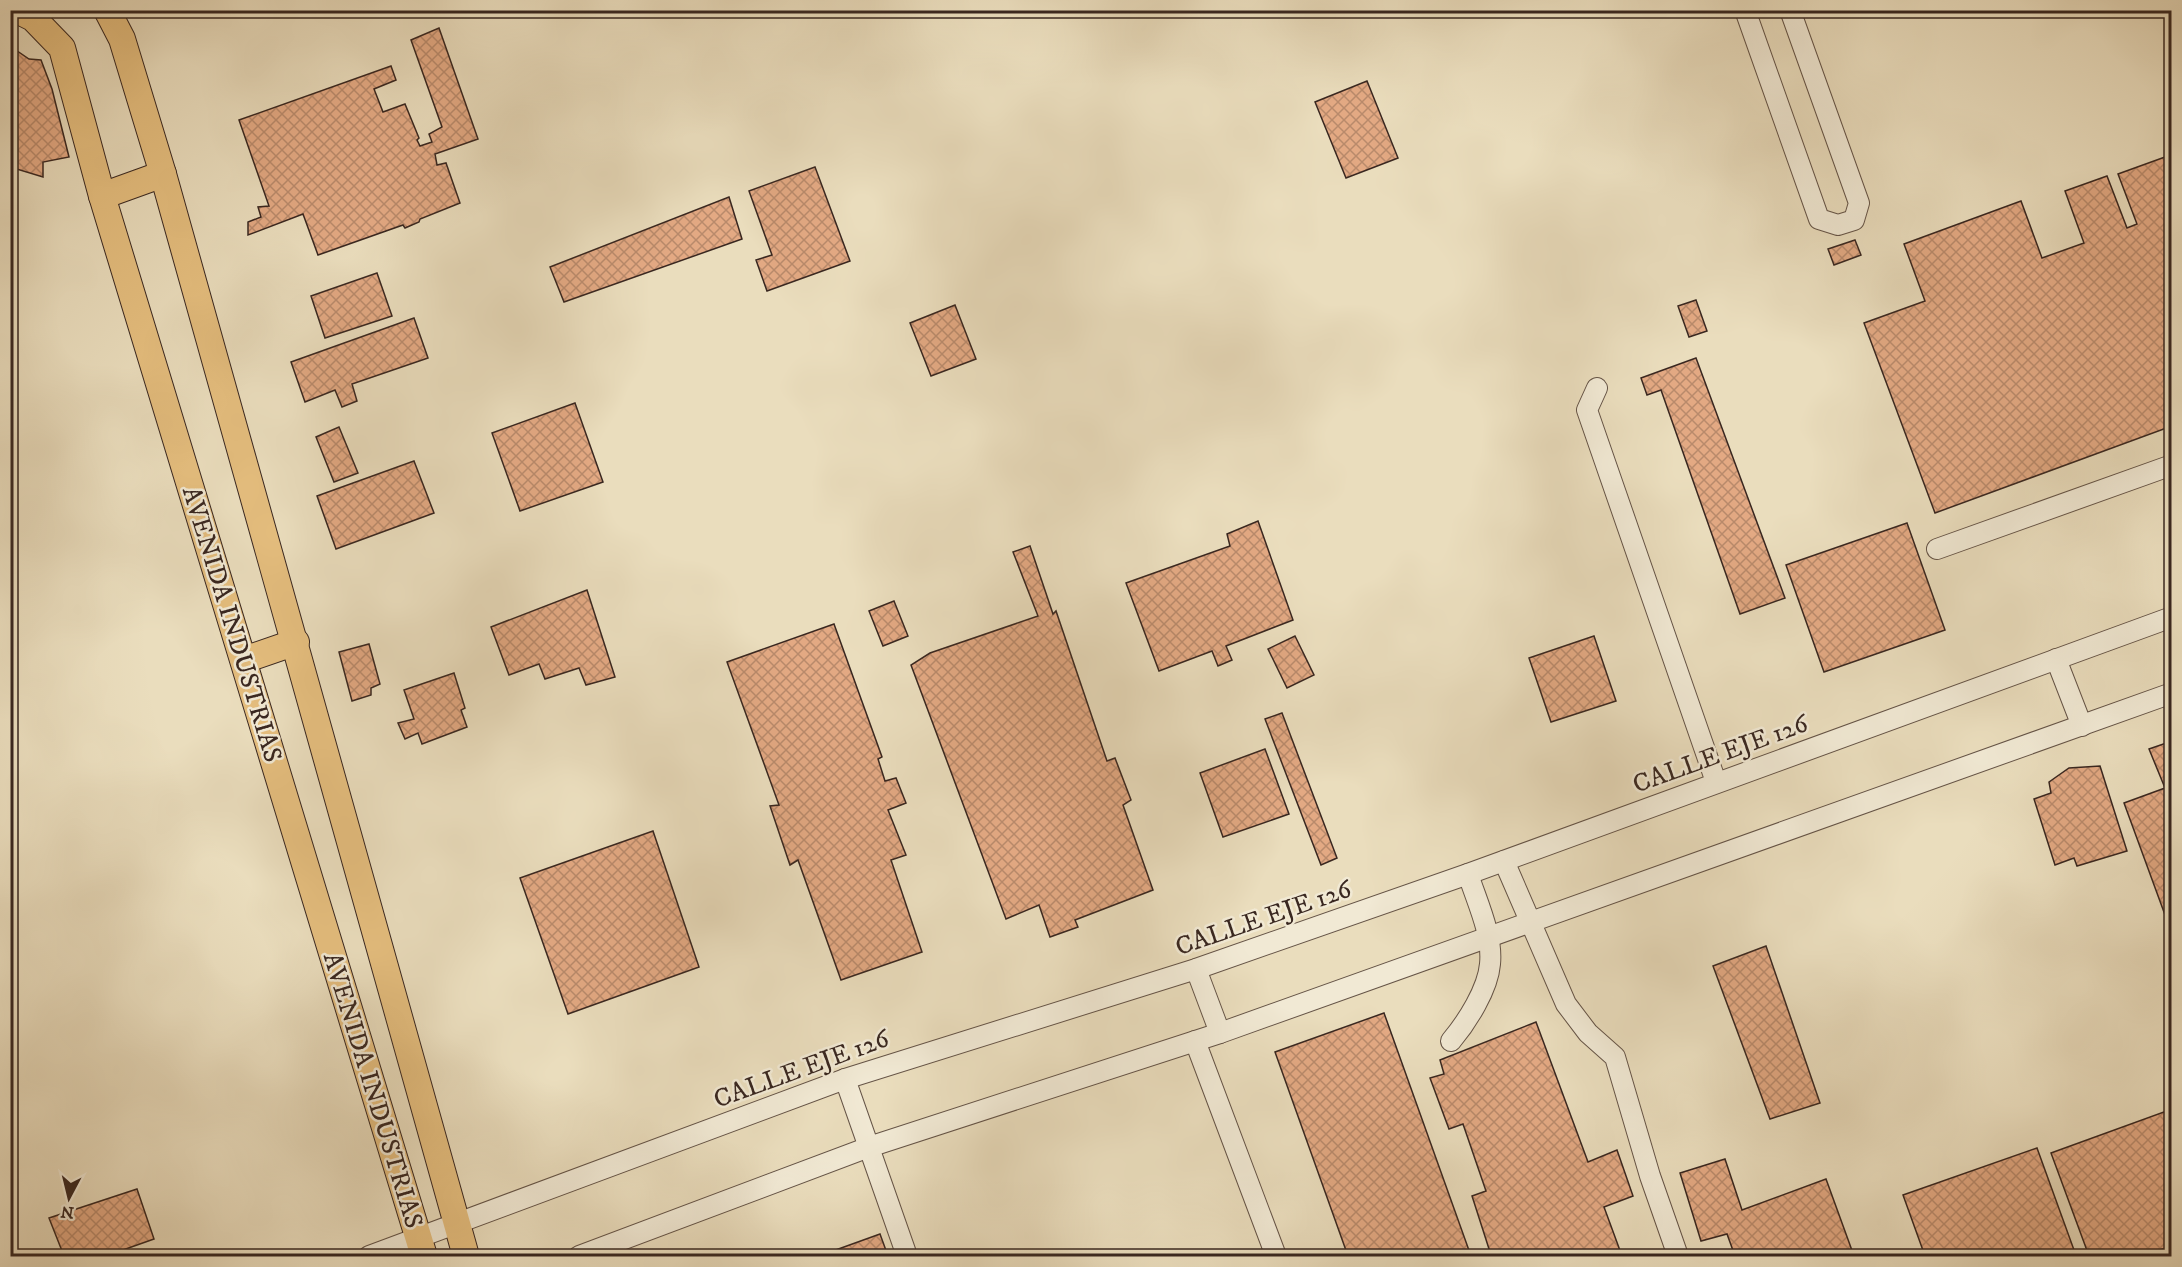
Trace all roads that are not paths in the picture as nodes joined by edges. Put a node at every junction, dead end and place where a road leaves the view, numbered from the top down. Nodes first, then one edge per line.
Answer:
1 (17, 10) edge
2 (107, 10) edge
3 (1745, 10) edge
4 (1790, 10) edge
5 (163, 174) junction
6 (102, 196) junction
7 (1597, 388) dead end
8 (2172, 465) edge
9 (1937, 549) dead end
10 (2172, 617) edge
11 (296, 642) junction
12 (2056, 659) junction
13 (244, 660) junction
14 (2172, 693) edge
15 (2082, 726) junction
16 (1716, 782) junction
17 (1504, 861) junction
18 (1468, 874) junction
19 (1531, 923) junction
20 (1488, 936) junction
21 (1196, 969) junction
22 (1220, 1033) junction
23 (1195, 1041) junction
24 (1451, 1041) dead end
25 (845, 1079) junction
26 (869, 1148) junction
27 (457, 1224) junction
28 (421, 1246) edge
29 (369, 1257) edge
30 (466, 1257) edge
31 (579, 1257) edge
32 (907, 1257) edge
33 (1276, 1257) edge
34 (1678, 1257) edge

1 - 6 main road, AVENIDA INDUSTRIAS
2 - 5 main road, AVENIDA INDUSTRIAS
3 - 4 street
5 - 6 main road
5 - 11 main road, AVENIDA INDUSTRIAS
6 - 13 main road, AVENIDA INDUSTRIAS
7 - 16 street
8 - 9 street
10 - 12 street, CALLE EJE 126
11 - 13 main road
11 - 27 main road, AVENIDA INDUSTRIAS
12 - 15 street
12 - 16 street, CALLE EJE 126
13 - 28 main road, AVENIDA INDUSTRIAS
14 - 15 street
15 - 19 street
16 - 17 street, CALLE EJE 126
17 - 18 street, CALLE EJE 126
17 - 19 street
18 - 20 street
18 - 21 street, CALLE EJE 126
19 - 20 street
19 - 34 street
20 - 22 street
20 - 24 street
21 - 22 street
21 - 25 street, CALLE EJE 126
22 - 23 street
23 - 26 street
23 - 33 street
25 - 26 street
25 - 27 street, CALLE EJE 126
26 - 31 street
26 - 32 street
27 - 28 street, CALLE EJE 126
27 - 30 main road, AVENIDA INDUSTRIAS
28 - 29 street, CALLE EJE 126

